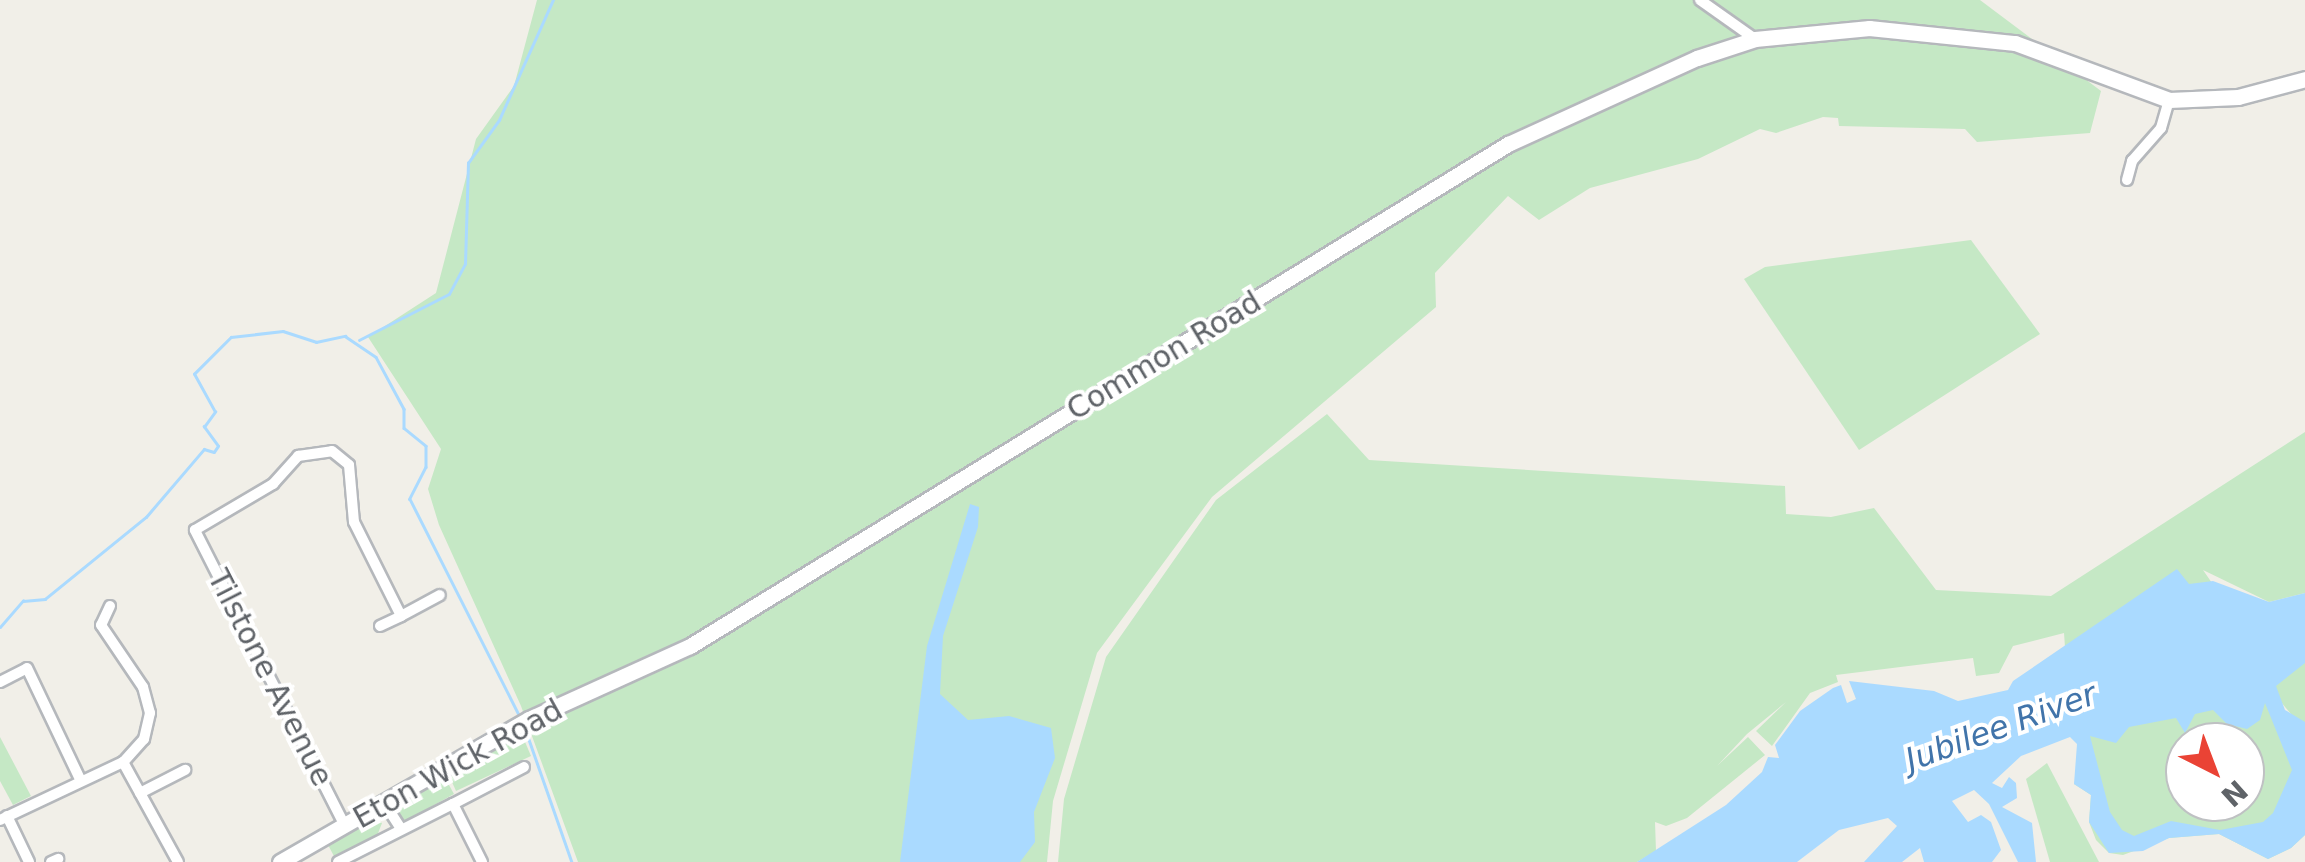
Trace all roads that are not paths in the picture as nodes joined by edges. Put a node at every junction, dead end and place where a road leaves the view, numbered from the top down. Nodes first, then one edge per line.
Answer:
1 (1700, 0) edge
2 (1728, 21) junction
3 (1755, 38) junction
4 (1728, 46) junction
5 (2305, 80) edge
6 (2169, 100) junction
7 (2126, 180) dead end
8 (440, 595) dead end
9 (110, 606) dead end
10 (401, 616) junction
11 (380, 626) dead end
12 (0, 682) edge
13 (585, 697) joint
14 (123, 762) junction
15 (524, 767) dead end
16 (184, 770) dead end
17 (80, 780) junction
18 (140, 793) junction
19 (385, 804) junction
20 (455, 808) junction
21 (4, 818) edge
22 (345, 826) junction
23 (401, 829) junction
24 (28, 862) edge
25 (178, 862) edge
26 (280, 862) edge
27 (338, 862) edge
28 (482, 862) edge

1 - 2 street
2 - 3 street
2 - 4 street
3 - 4 main road, Common Road
3 - 6 main road, Common Road
4 - 13 main road, Common Road
5 - 6 main road
6 - 7 street
8 - 10 street
9 - 14 street
10 - 11 street
10 - 22 street, Tilstone Avenue
12 - 17 street
13 - 19 main road, Eton Wick Road
14 - 17 street
14 - 18 street
15 - 20 street
16 - 18 street
17 - 21 street
18 - 25 street
19 - 22 main road, Eton Wick Road
19 - 23 street
20 - 23 street
20 - 28 street
21 - 24 street
22 - 26 main road, Eton Wick Road
23 - 27 street

